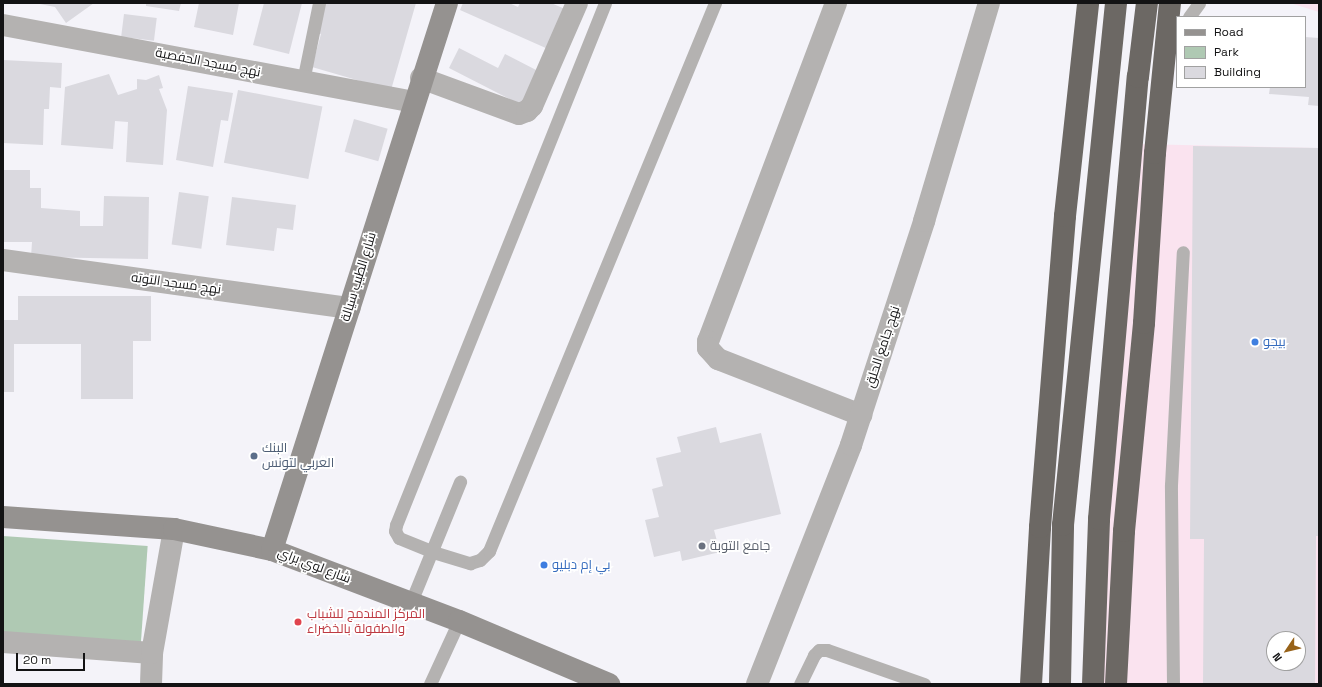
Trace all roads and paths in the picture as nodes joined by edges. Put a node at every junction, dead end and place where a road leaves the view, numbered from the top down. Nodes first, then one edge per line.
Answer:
1 (319, 3) edge
2 (447, 3) edge
3 (578, 3) edge
4 (605, 3) edge
5 (715, 3) edge
6 (836, 3) edge
7 (989, 3) edge
8 (1088, 3) edge
9 (1116, 3) edge
10 (1147, 3) edge
11 (1170, 3) edge
12 (1198, 3) edge
13 (1190, 16) edge
14 (3, 25) edge
15 (1176, 36) edge
16 (1165, 53) junction
17 (421, 78) junction
18 (303, 81) junction
19 (413, 102) junction
20 (1183, 252) dead end
21 (3, 260) edge
22 (350, 308) junction
23 (861, 415) junction
24 (460, 482) dead end
25 (3, 518) edge
26 (174, 529) junction
27 (272, 550) junction
28 (433, 552) junction
29 (411, 602) junction
30 (459, 621) junction
31 (3, 642) edge
32 (152, 653) junction
33 (151, 684) edge
34 (430, 684) edge
35 (609, 684) edge
36 (757, 684) edge
37 (800, 684) edge
38 (924, 684) edge
39 (1031, 684) edge
40 (1060, 684) edge
41 (1093, 684) edge
42 (1116, 684) edge
43 (1173, 684) edge

1 - 18 lane
2 - 17 street, شارع الطيب سيالة
3 - 17 street
4 - 28 lane
5 - 28 lane
6 - 23 street
7 - 23 street, نهج جامع الحلق
8 - 39 highway
9 - 40 highway
10 - 41 highway
11 - 16 highway
12 - 13 lane
14 - 18 street, نهج مسجد الحفصية
15 - 16 lane
16 - 42 highway
17 - 19 street, شارع الطيب سيالة
18 - 19 street, نهج مسجد الحفصية
19 - 22 street, شارع الطيب سيالة
20 - 43 lane
21 - 22 street, نهج مسجد التوته
22 - 27 street, شارع الطيب سيالة
23 - 36 street, نهج جامع الحلق
24 - 28 lane
25 - 26 street, شارع لوي براي
26 - 27 street, شارع لوي براي
26 - 32 street
27 - 29 street, شارع لوي براي
28 - 29 lane
29 - 30 street, شارع لوي براي
30 - 34 lane
30 - 35 street, شارع لوي براي
31 - 32 street
32 - 33 street
37 - 38 lane

